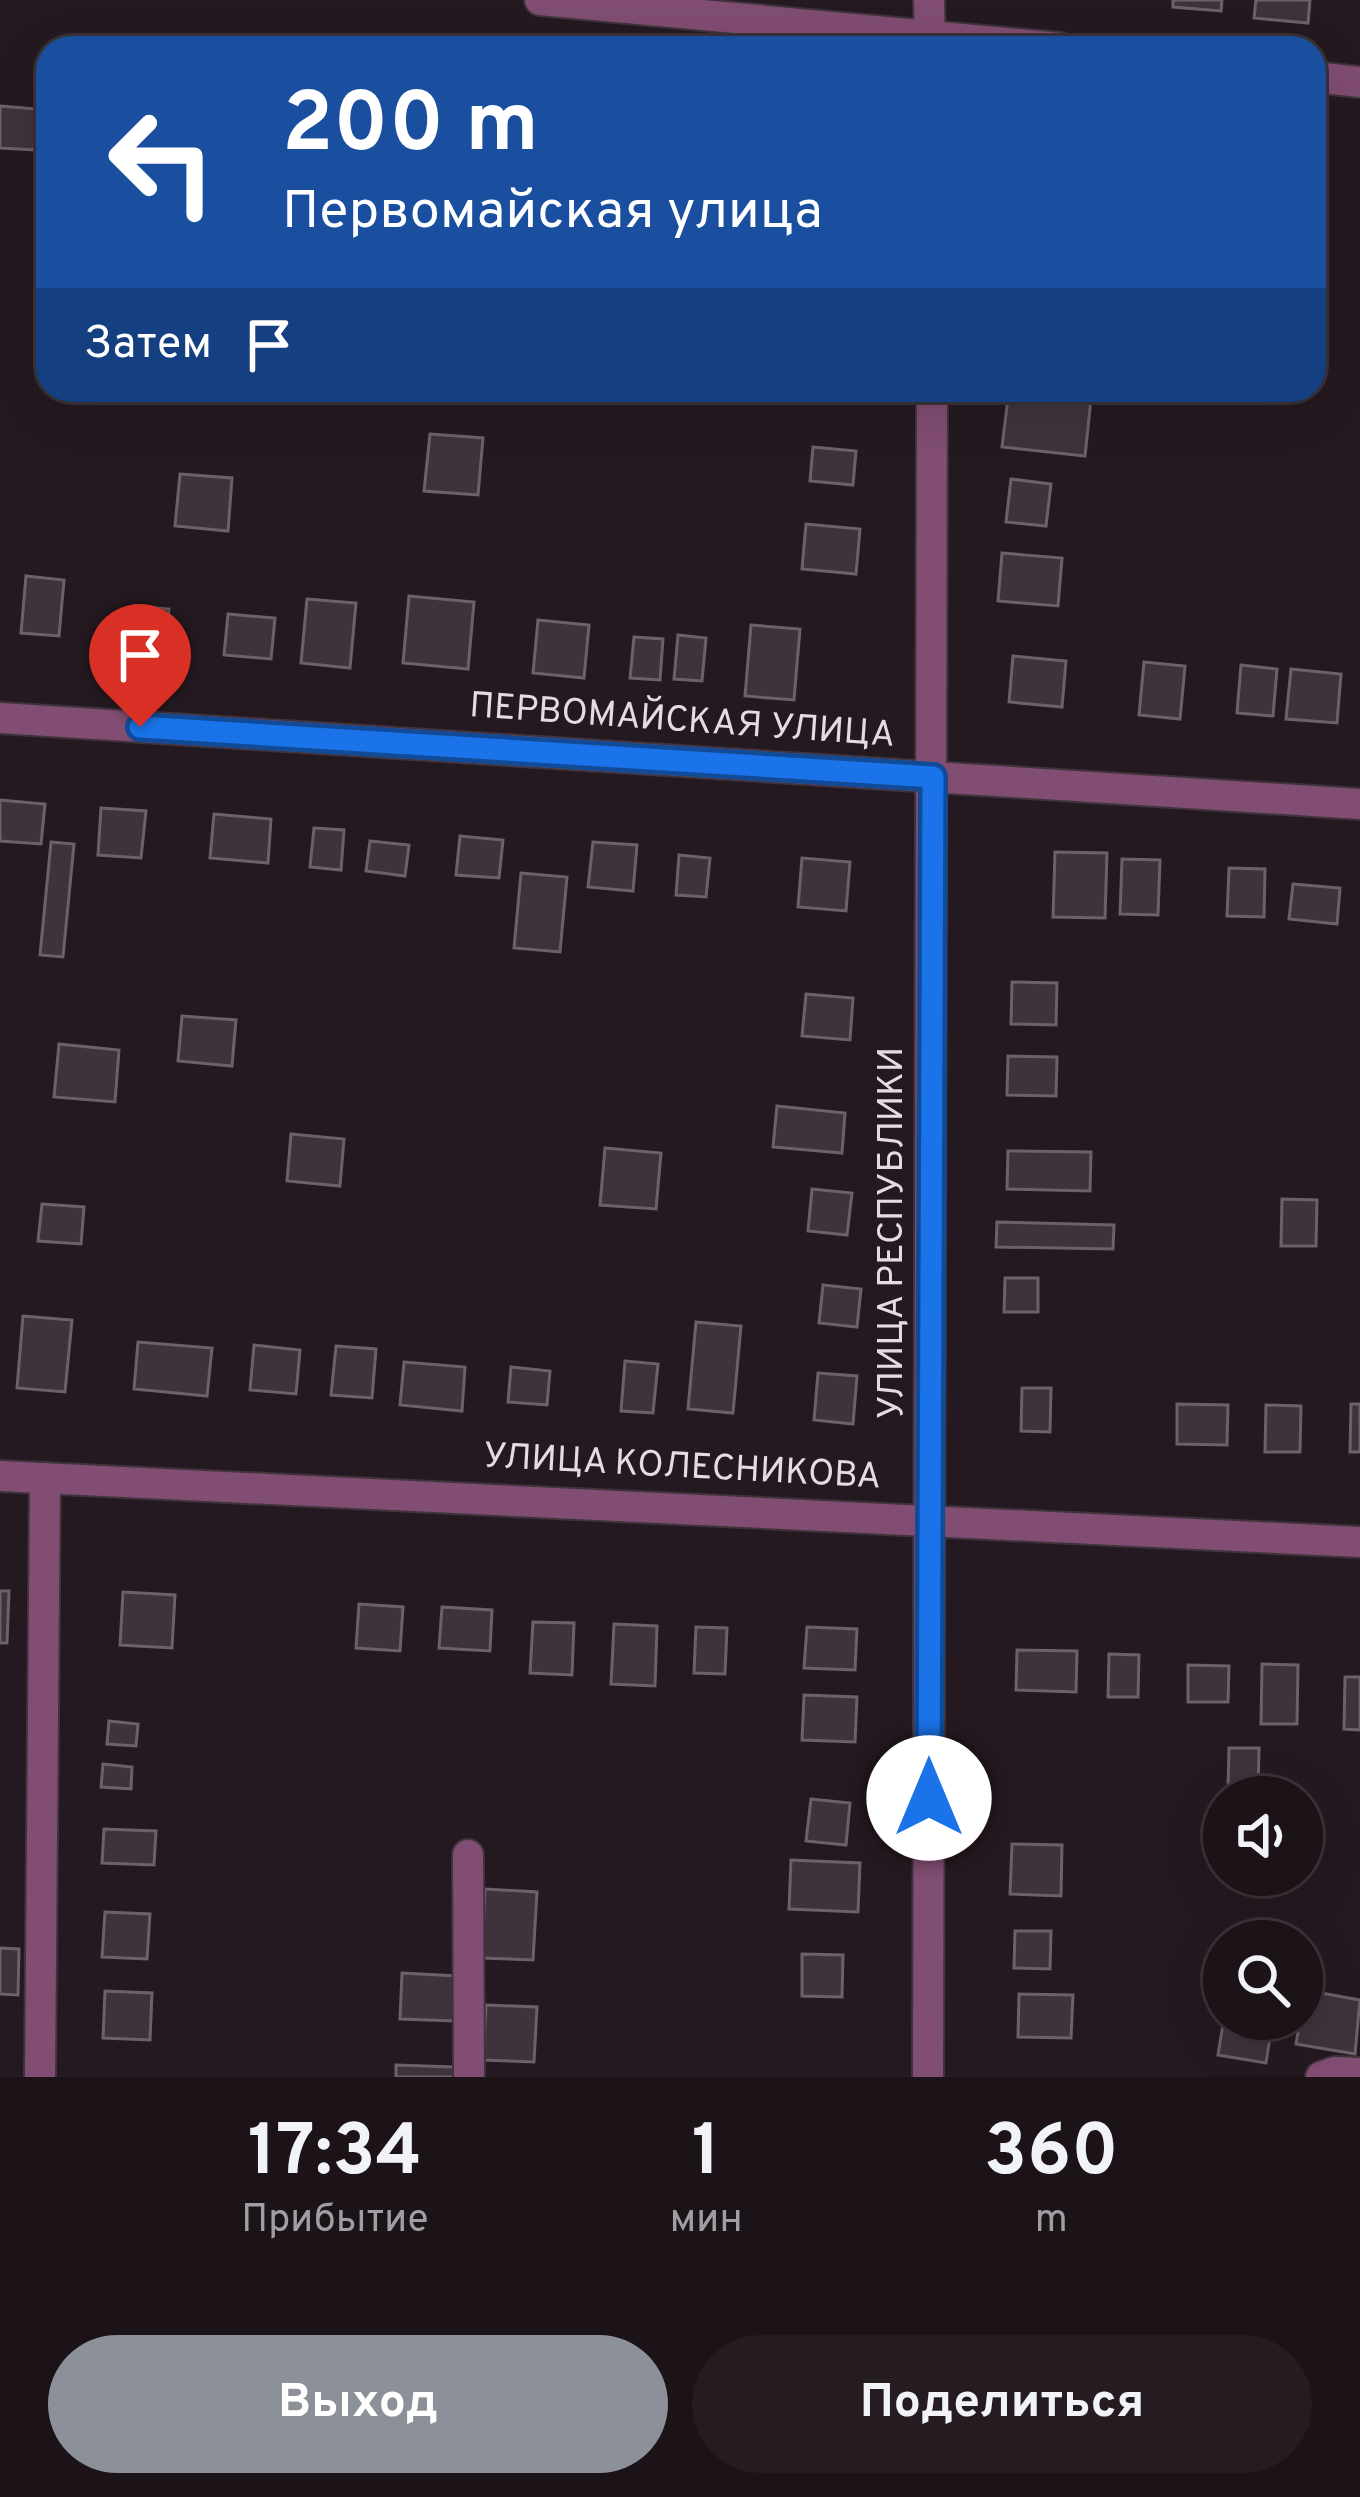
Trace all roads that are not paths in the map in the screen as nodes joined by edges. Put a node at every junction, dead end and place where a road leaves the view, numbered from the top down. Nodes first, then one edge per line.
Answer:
1 (540, 0) edge
2 (929, 0) edge
3 (882, 36) edge
4 (930, 36) edge
5 (1326, 78) edge
6 (1360, 82) edge
7 (932, 402) edge
8 (0, 718) edge
9 (933, 777) junction
10 (1360, 804) edge
11 (0, 1476) edge
12 (45, 1478) junction
13 (931, 1519) junction
14 (1360, 1542) edge
15 (468, 1855) dead end
16 (1360, 2073) edge
17 (40, 2077) edge
18 (469, 2077) edge
19 (928, 2077) edge
20 (1321, 2077) edge

1 - 3 street
2 - 4 street
5 - 6 street
7 - 9 street, УЛИЦА РЕСПУБЛИКИ
8 - 9 street, ПЕРВОМАЙСКАЯ УЛИЦА
9 - 10 street, ПЕРВОМАЙСКАЯ УЛИЦА
9 - 13 street, УЛИЦА РЕСПУБЛИКИ
11 - 12 street, УЛИЦА КОЛЕСНИКОВА
12 - 13 street, УЛИЦА КОЛЕСНИКОВА
12 - 17 street
13 - 14 street, УЛИЦА КОЛЕСНИКОВА
13 - 19 street, УЛИЦА РЕСПУБЛИКИ
15 - 18 street
16 - 20 street

